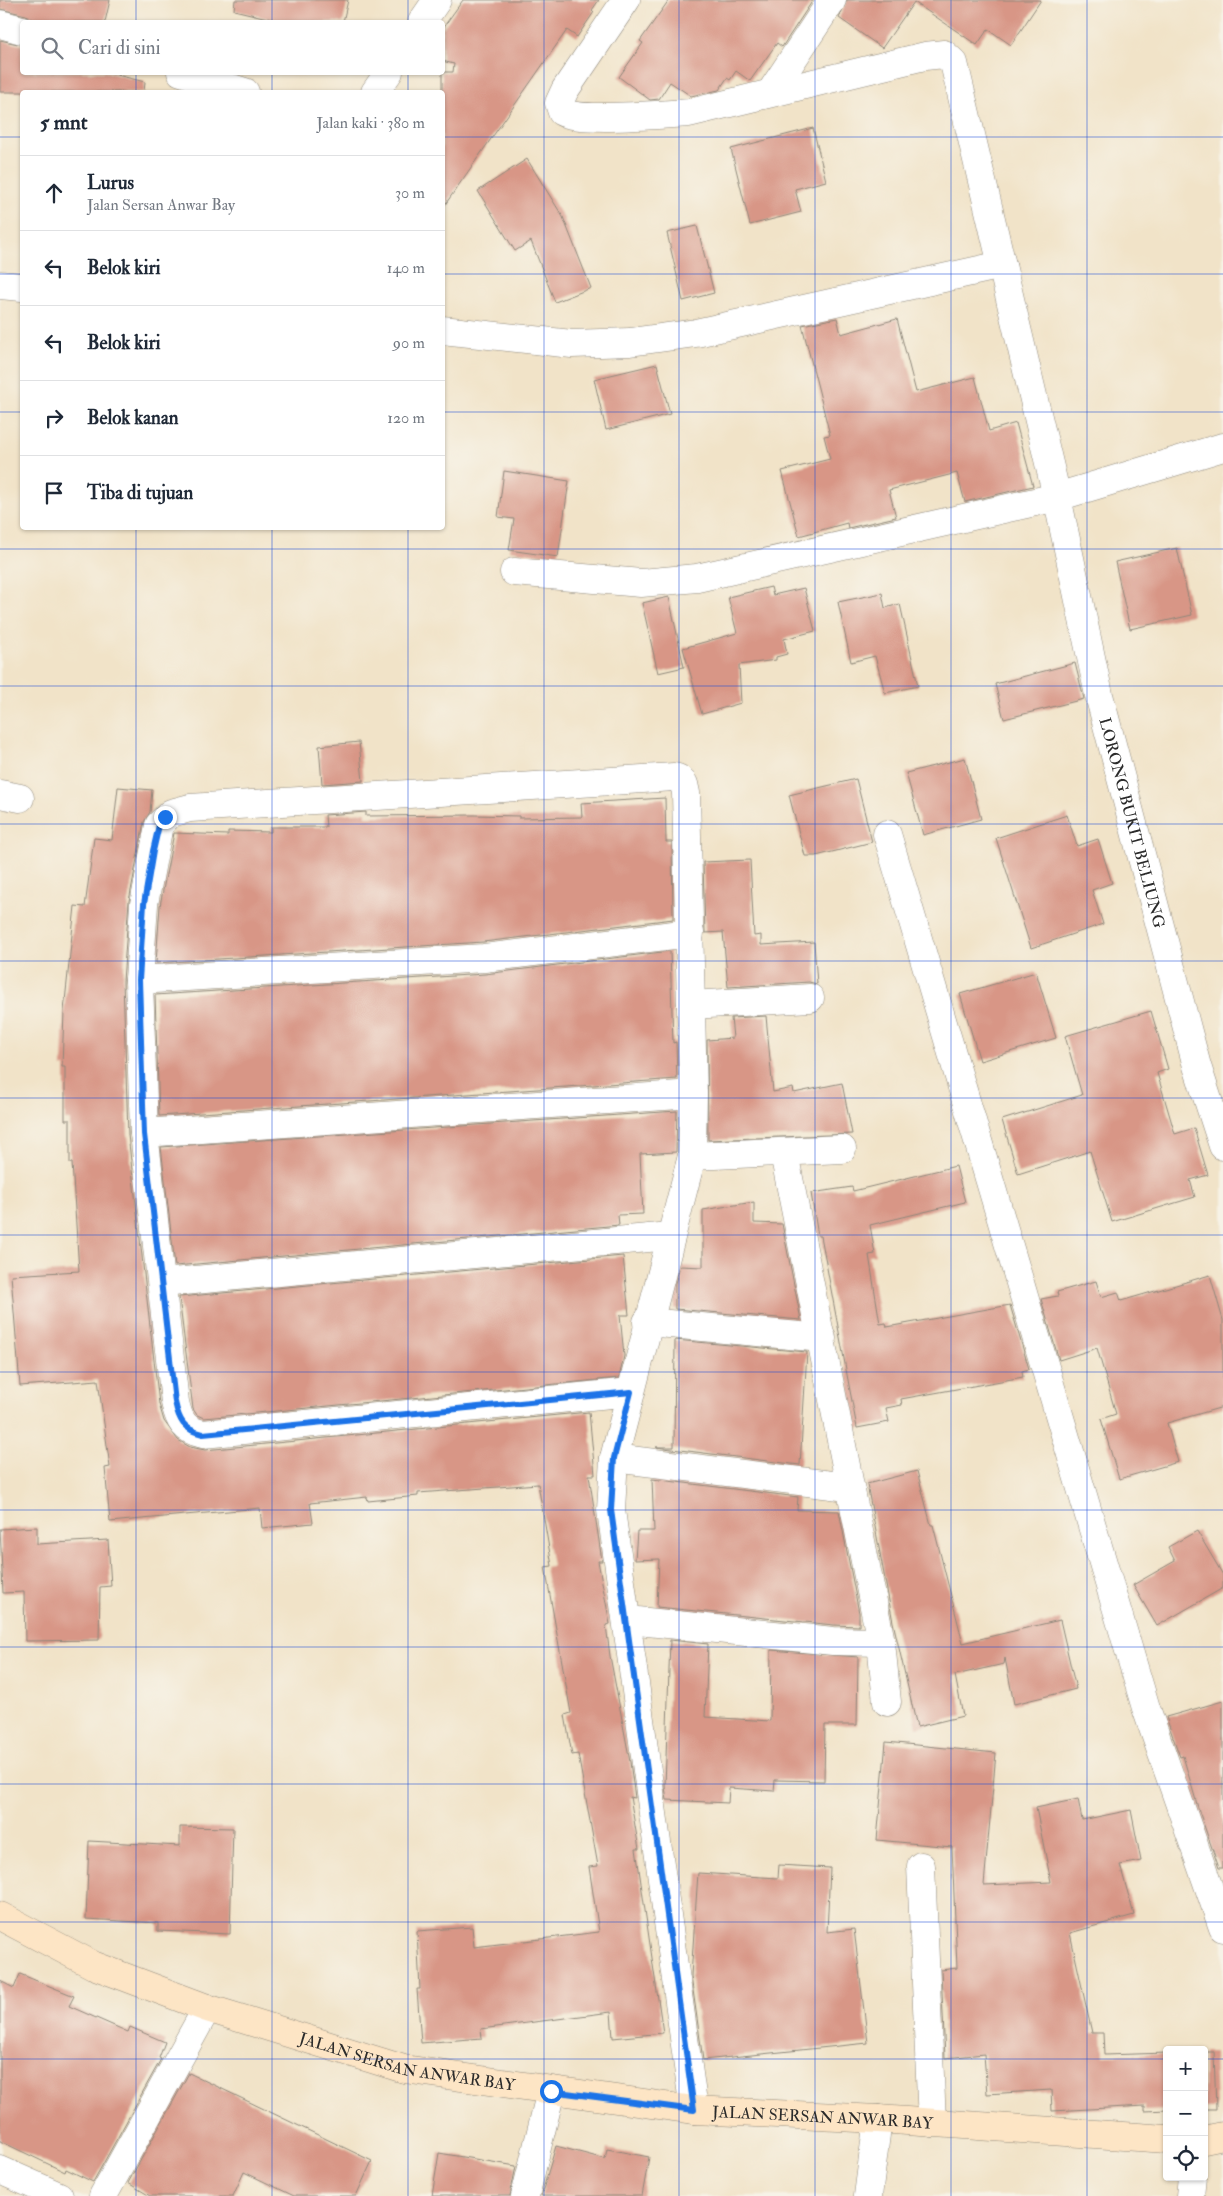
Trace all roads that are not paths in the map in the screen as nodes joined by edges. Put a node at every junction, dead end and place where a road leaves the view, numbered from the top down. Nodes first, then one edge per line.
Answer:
1 (437, 0) edge
2 (626, 0) edge
3 (832, 0) edge
4 (423, 20) edge
5 (0, 24) edge
6 (20, 29) edge
7 (191, 75) edge
8 (387, 75) edge
9 (239, 90) edge
10 (376, 90) edge
11 (771, 92) junction
12 (1002, 265) junction
13 (0, 285) edge
14 (20, 287) edge
15 (445, 330) edge
16 (1223, 447) edge
17 (1057, 497) junction
18 (514, 572) dead end
19 (887, 834) dead end
20 (690, 933) junction
21 (139, 980) junction
22 (810, 998) dead end
23 (691, 1005) junction
24 (693, 1094) junction
25 (144, 1134) junction
26 (1223, 1146) edge
27 (842, 1149) dead end
28 (784, 1153) junction
29 (692, 1156) junction
30 (670, 1236) junction
31 (162, 1283) junction
32 (648, 1322) junction
33 (822, 1338) junction
34 (631, 1392) junction
35 (614, 1458) junction
36 (848, 1487) junction
37 (628, 1620) junction
38 (881, 1642) junction
39 (887, 1702) dead end
40 (921, 1866) dead end
41 (0, 1916) edge
42 (1223, 1928) edge
43 (207, 2008) junction
44 (551, 2091) junction
45 (694, 2110) junction
46 (878, 2119) junction
47 (932, 2123) junction
48 (1223, 2136) edge
49 (1163, 2139) edge
50 (1208, 2139) edge
51 (0, 2170) edge
52 (1192, 2181) edge
53 (58, 2196) edge
54 (104, 2196) edge
55 (525, 2196) edge
56 (868, 2196) edge
57 (1190, 2196) edge

1 - 4 street
2 - 11 street
3 - 11 street
5 - 6 street
7 - 9 street
8 - 10 street
11 - 12 street, LORONG BUKIT BELIUNG
12 - 15 street
12 - 17 street, LORONG BUKIT BELIUNG
13 - 14 street
16 - 17 street
17 - 18 street
17 - 26 street, LORONG BUKIT BELIUNG
19 - 42 street
20 - 21 street
20 - 21 street
20 - 23 street
21 - 25 street
22 - 23 street
23 - 24 street
24 - 25 street
24 - 29 street
25 - 31 street
27 - 28 street
28 - 29 street
28 - 33 street
29 - 30 street
30 - 31 street
30 - 32 street
31 - 34 street
32 - 33 street
32 - 34 street
33 - 36 street
34 - 35 street
35 - 36 street
35 - 37 street
36 - 38 street
37 - 38 street
37 - 45 street
38 - 39 street
40 - 47 street
41 - 43 main road, JALAN SERSAN ANWAR BAY
43 - 44 main road, JALAN SERSAN ANWAR BAY
43 - 54 street
44 - 45 main road, JALAN SERSAN ANWAR BAY
44 - 55 street
45 - 46 main road, JALAN SERSAN ANWAR BAY
46 - 47 main road, JALAN SERSAN ANWAR BAY
46 - 56 street
47 - 49 main road, JALAN SERSAN ANWAR BAY
48 - 50 main road
51 - 53 street
52 - 57 street

